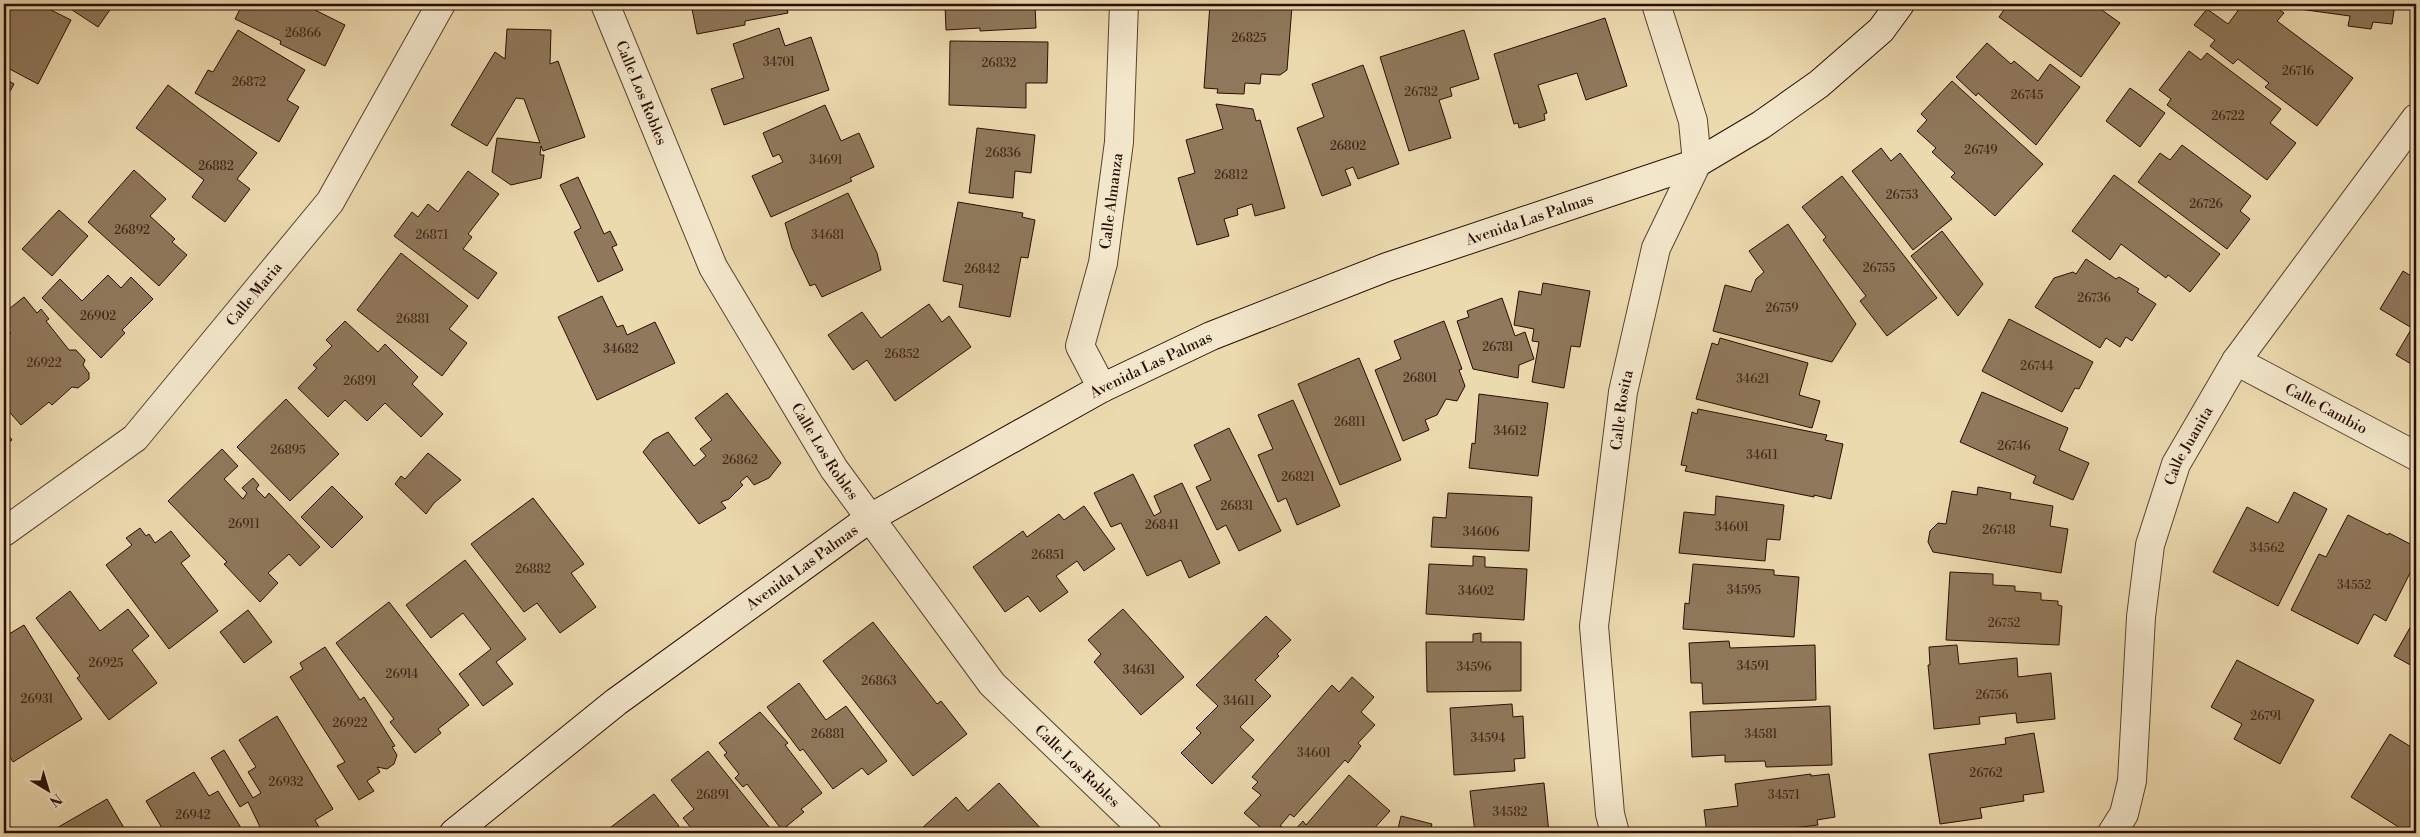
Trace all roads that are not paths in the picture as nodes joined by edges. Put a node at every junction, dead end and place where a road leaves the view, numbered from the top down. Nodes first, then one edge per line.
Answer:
1 (441, 4) edge
2 (605, 4) edge
3 (1124, 4) edge
4 (1656, 4) edge
5 (1900, 4) edge
6 (2416, 118) edge
7 (1697, 163) junction
8 (2236, 361) junction
9 (1102, 388) junction
10 (2416, 456) edge
11 (870, 518) junction
12 (4, 532) edge
13 (454, 833) edge
14 (1146, 833) edge
15 (1615, 833) edge
16 (2112, 833) edge

1 - 12 street, Calle Maria
2 - 11 street, Calle Los Robles
3 - 9 street, Calle Almanza
4 - 7 street
5 - 7 street, Avenida Las Palmas
6 - 8 street, Calle Juanita
7 - 9 street, Avenida Las Palmas
7 - 15 street, Calle Rosita
8 - 10 street, Calle Cambio
8 - 16 street, Calle Juanita
9 - 11 street, Avenida Las Palmas
11 - 13 street, Avenida Las Palmas
11 - 14 street, Calle Los Robles

